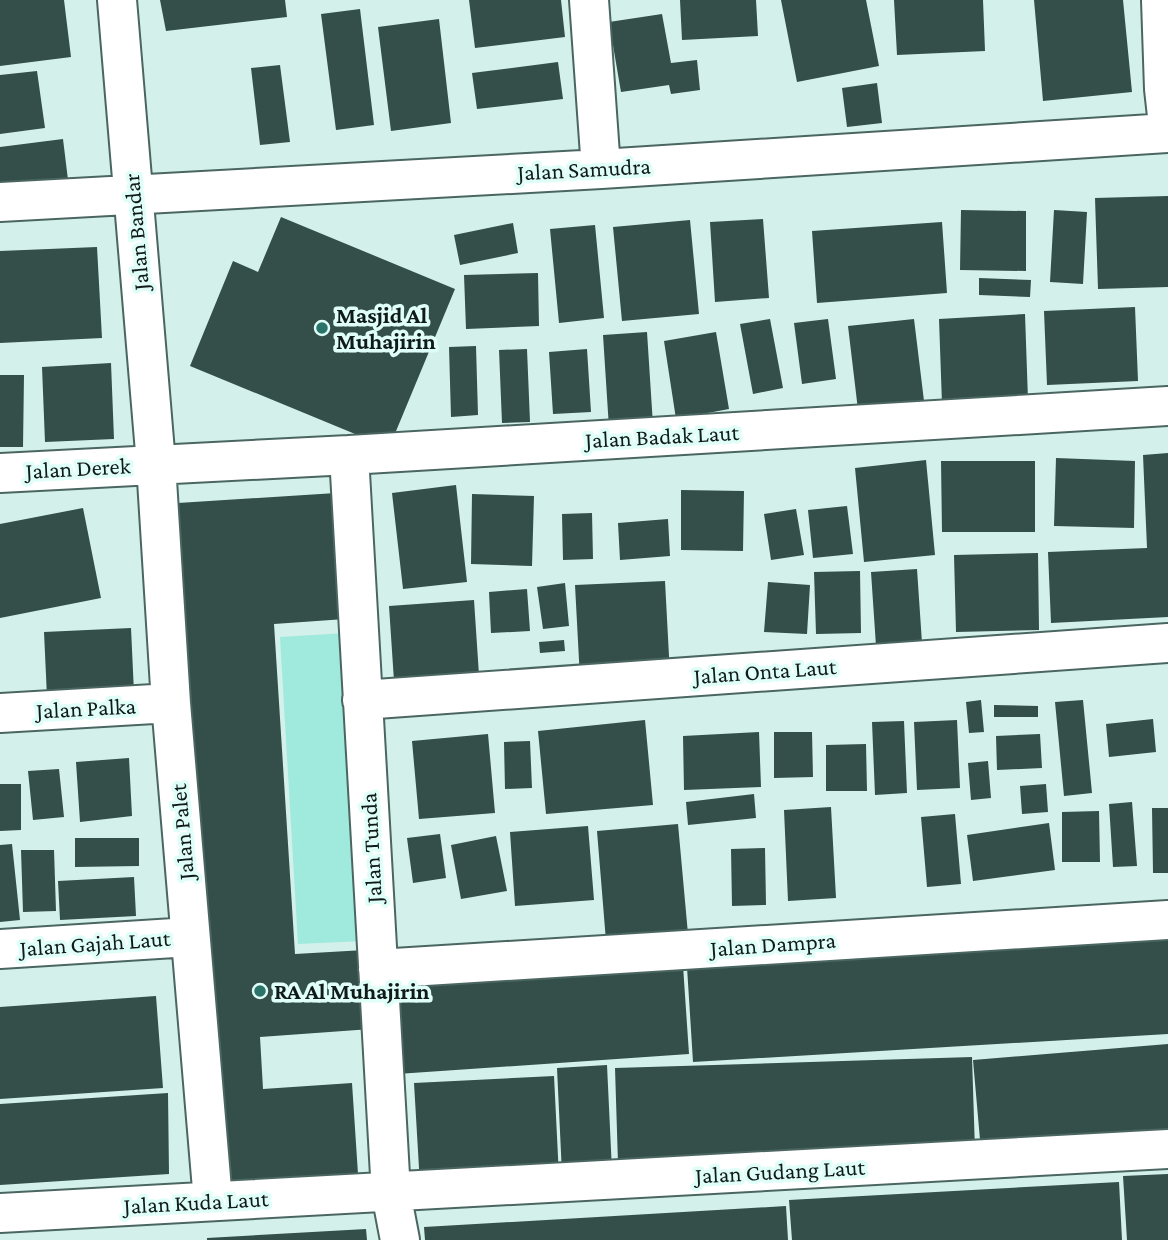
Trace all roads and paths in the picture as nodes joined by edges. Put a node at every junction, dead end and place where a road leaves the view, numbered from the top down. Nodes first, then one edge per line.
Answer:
1 (117, 0) edge
2 (589, 0) edge
3 (1161, 0) edge
4 (1168, 125) edge
5 (1168, 133) edge
6 (601, 169) junction
7 (132, 194) junction
8 (0, 202) edge
9 (1168, 406) edge
10 (349, 455) junction
11 (156, 464) junction
12 (0, 473) edge
13 (1168, 643) edge
14 (362, 700) junction
15 (172, 703) junction
16 (0, 713) edge
17 (1168, 920) edge
18 (190, 937) junction
19 (0, 949) edge
20 (378, 969) junction
21 (1168, 1149) edge
22 (391, 1193) junction
23 (213, 1201) junction
24 (0, 1213) edge
25 (400, 1240) edge

1 - 7 street, Jalan Bandar
2 - 6 street
3 - 4 street
5 - 6 street, Jalan Samudra
6 - 7 street, Jalan Samudra
7 - 8 street, Jalan Samudra
7 - 11 street, Jalan Bandar
9 - 10 street, Jalan Badak Laut
10 - 11 street, Jalan Badak Laut
10 - 14 street, Jalan Tunda
11 - 12 street, Jalan Derek
11 - 15 street, Jalan Palet
13 - 14 street, Jalan Onta Laut
14 - 20 street, Jalan Tunda
15 - 16 street, Jalan Palka
15 - 18 street, Jalan Palet
17 - 20 street, Jalan Dampra
18 - 19 street, Jalan Gajah Laut
18 - 23 street, Jalan Palet
20 - 22 street, Jalan Tunda
21 - 22 street, Jalan Gudang Laut
22 - 23 street, Jalan Kuda Laut
22 - 25 street, Jalan Tunda
23 - 24 street, Jalan Kuda Laut

